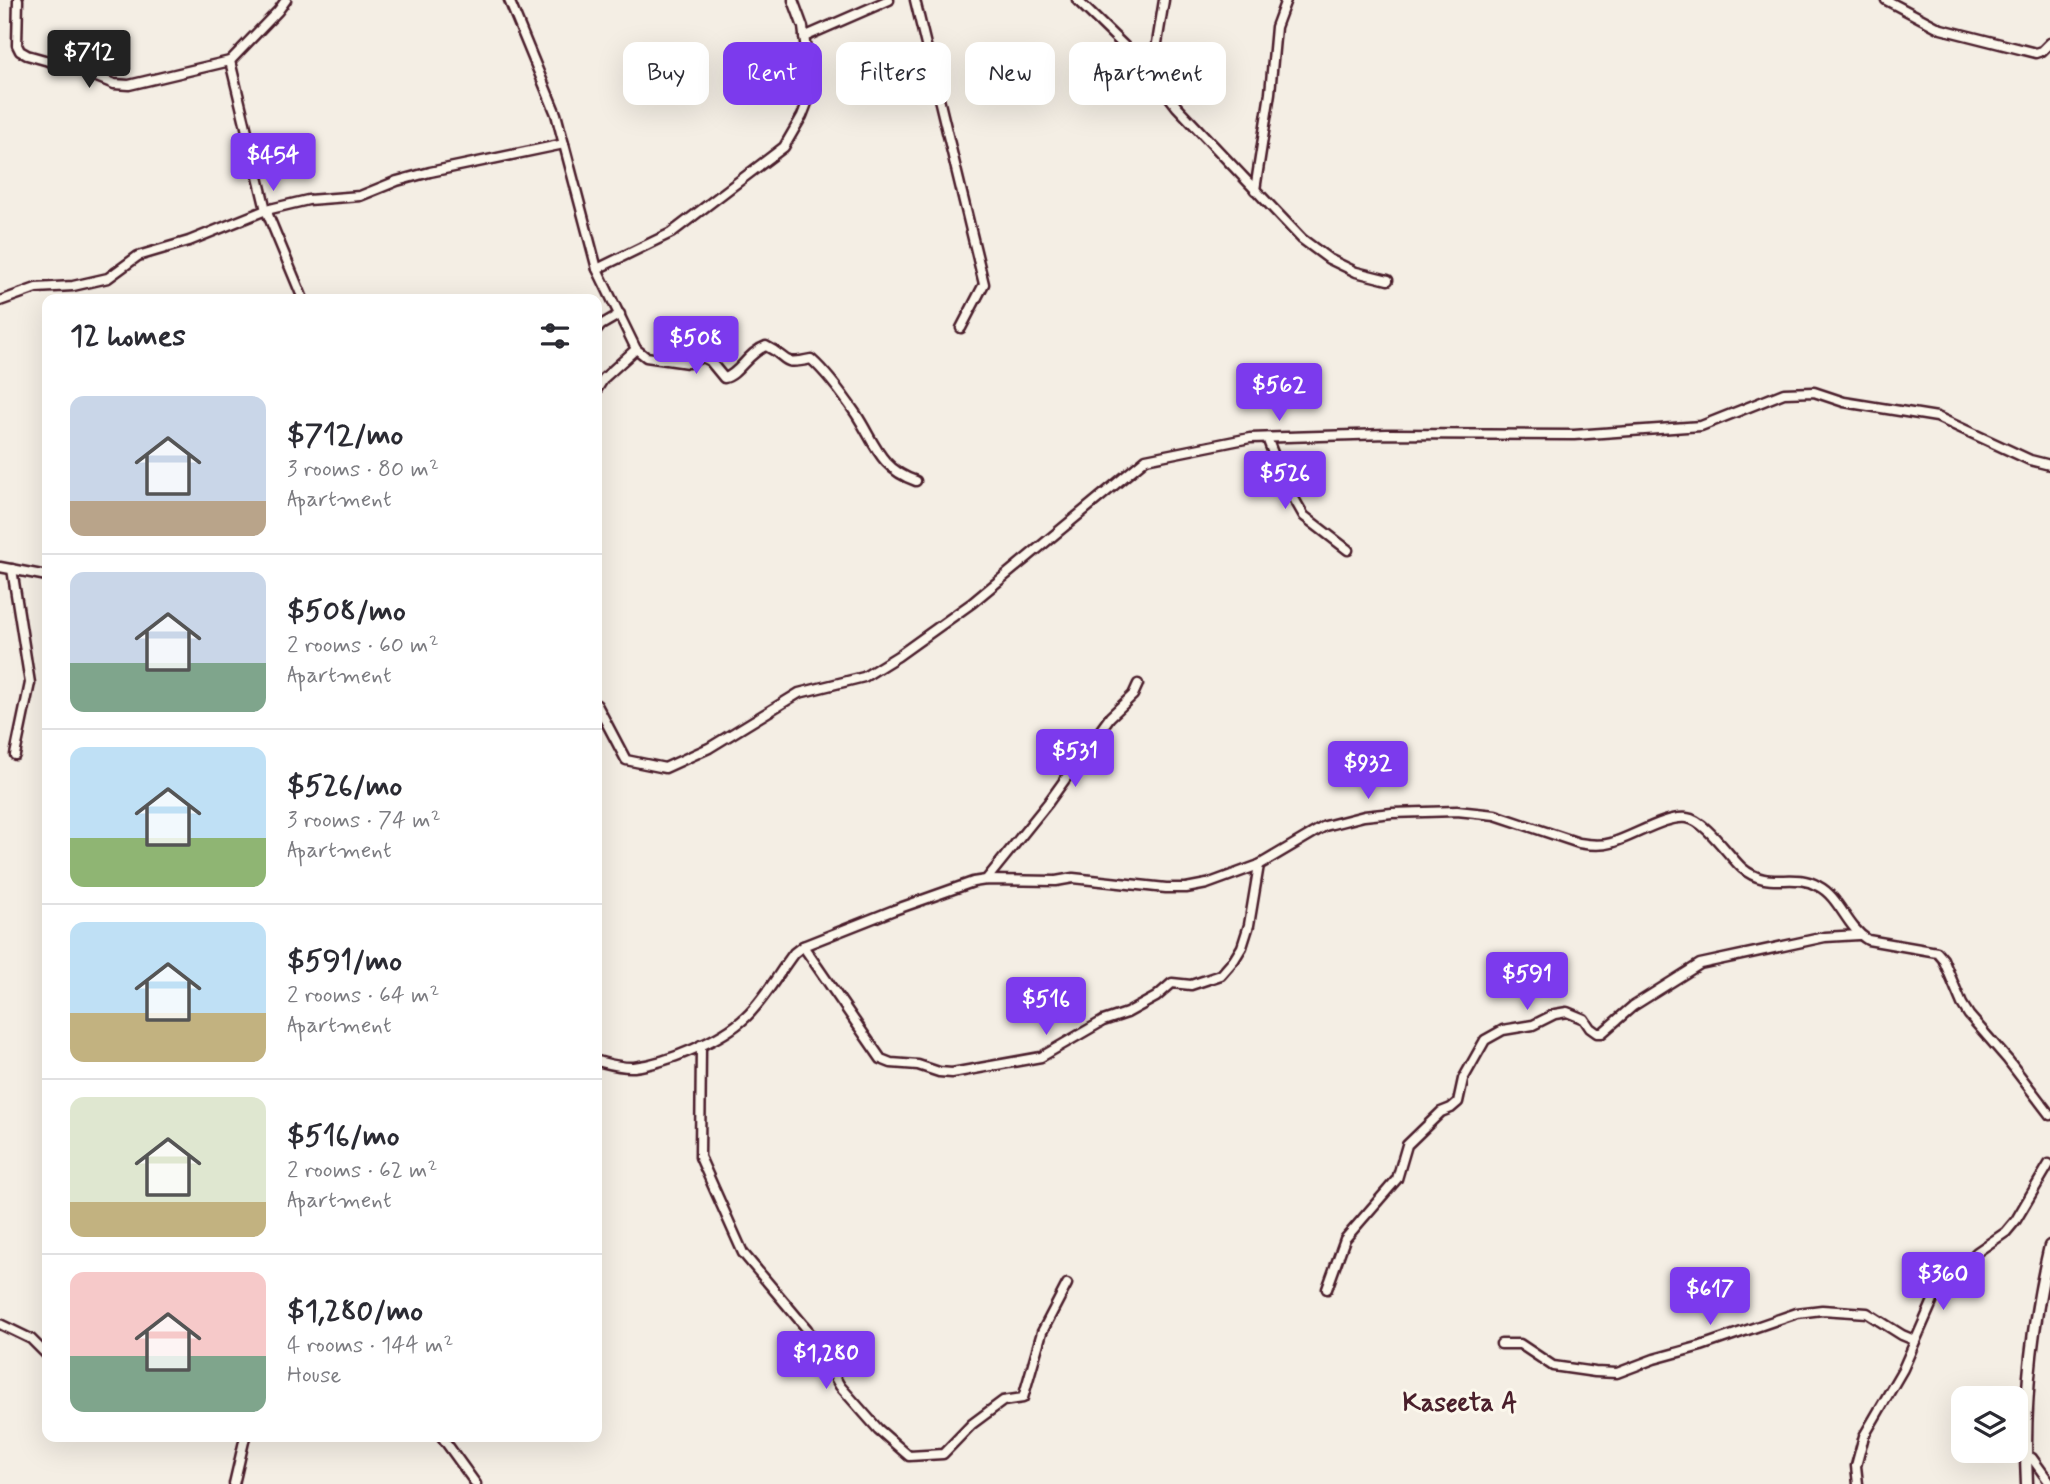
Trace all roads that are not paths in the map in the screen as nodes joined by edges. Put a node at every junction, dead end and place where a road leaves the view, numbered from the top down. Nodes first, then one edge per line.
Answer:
1 (18, 0) edge
2 (286, 0) edge
3 (509, 0) edge
4 (793, 0) edge
5 (889, 0) edge
6 (915, 0) edge
7 (1077, 0) edge
8 (1164, 0) edge
9 (1286, 0) edge
10 (1886, 0) edge
11 (804, 37) junction
12 (1120, 42) edge
13 (1157, 42) edge
14 (2050, 43) edge
15 (230, 61) junction
16 (1175, 105) edge
17 (564, 144) junction
18 (1255, 190) junction
19 (266, 210) junction
20 (597, 270) junction
21 (1388, 280) dead end
22 (301, 294) edge
23 (0, 300) edge
24 (620, 314) junction
25 (602, 324) edge
26 (961, 328) dead end
27 (636, 349) junction
28 (602, 381) edge
29 (1267, 438) junction
30 (2050, 464) edge
31 (916, 481) dead end
32 (1348, 550) dead end
33 (0, 567) edge
34 (12, 569) junction
35 (42, 575) edge
36 (1138, 684) dead end
37 (602, 714) edge
38 (15, 755) dead end
39 (1259, 865) junction
40 (986, 880) junction
41 (1859, 935) junction
42 (803, 946) junction
43 (701, 1045) junction
44 (602, 1062) edge
45 (2050, 1115) edge
46 (2050, 1165) edge
47 (2050, 1246) edge
48 (1067, 1284) dead end
49 (1327, 1289) dead end
50 (0, 1324) edge
51 (1914, 1340) junction
52 (1501, 1344) dead end
53 (42, 1350) edge
54 (2028, 1415) edge
55 (244, 1442) edge
56 (446, 1442) edge
57 (2028, 1456) edge
58 (2026, 1463) edge
59 (2050, 1483) edge
60 (234, 1484) edge
61 (477, 1484) edge
62 (1858, 1484) edge
63 (2027, 1484) edge

1 - 15 street
2 - 15 street
3 - 17 street
4 - 11 street
5 - 11 street
6 - 26 street
7 - 12 street
8 - 13 street
9 - 18 street
10 - 14 street
11 - 20 street
15 - 19 street
16 - 18 street
17 - 19 street
17 - 20 street
18 - 21 street
19 - 22 street
19 - 23 street
20 - 24 street
24 - 25 street
24 - 27 street
27 - 28 street
27 - 31 street
29 - 30 street
29 - 32 street
29 - 37 street
33 - 34 street
34 - 35 street
34 - 38 street
36 - 40 street
39 - 40 street
39 - 41 street
39 - 42 street
40 - 42 street
41 - 45 street
41 - 49 street
42 - 43 street
43 - 44 street
43 - 48 street
46 - 51 street
47 - 54 street
50 - 53 street
51 - 52 street
51 - 62 street
55 - 60 street
56 - 61 street
57 - 59 street
58 - 63 street

